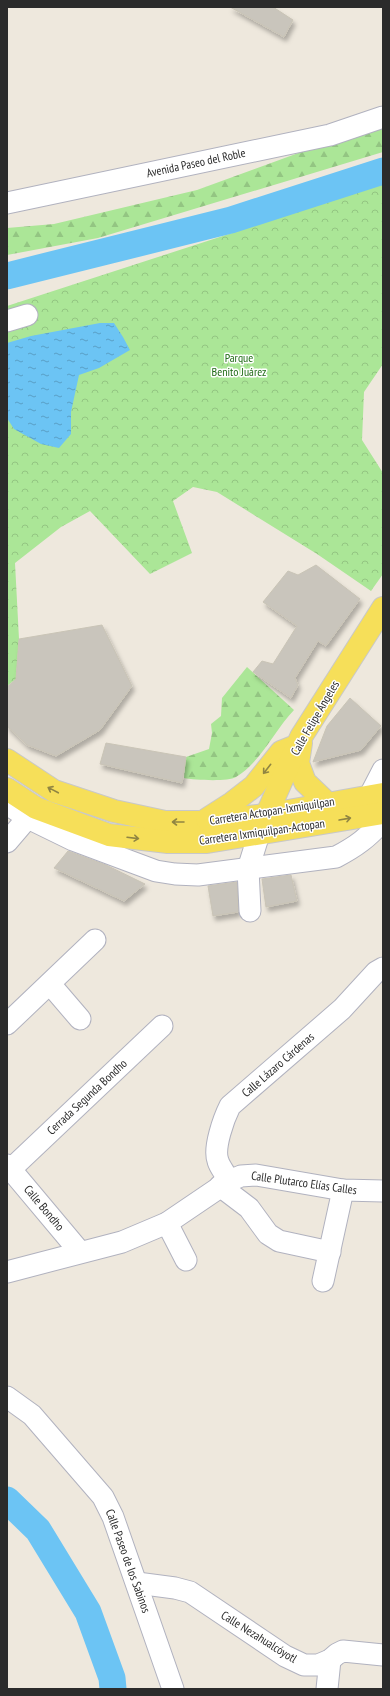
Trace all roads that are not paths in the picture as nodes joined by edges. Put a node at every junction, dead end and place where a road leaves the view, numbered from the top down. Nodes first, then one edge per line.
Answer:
1 (383, 117) edge
2 (7, 203) edge
3 (27, 315) dead end
4 (7, 321) edge
5 (383, 608) edge
6 (299, 741) junction
7 (7, 760) edge
8 (383, 770) edge
9 (7, 789) edge
10 (378, 801) edge
11 (327, 803) junction
12 (7, 804) edge
13 (32, 813) junction
14 (383, 820) edge
15 (203, 822) junction
16 (263, 824) junction
17 (97, 840) junction
18 (7, 842) edge
19 (168, 842) junction
20 (248, 869) junction
21 (164, 872) junction
22 (250, 911) dead end
23 (95, 940) dead end
24 (383, 968) edge
25 (50, 984) junction
26 (80, 1019) dead end
27 (7, 1024) edge
28 (162, 1026) dead end
29 (9, 1167) edge
30 (224, 1184) junction
31 (344, 1190) junction
32 (383, 1191) edge
33 (167, 1223) junction
34 (80, 1252) junction
35 (330, 1252) junction
36 (186, 1260) dead end
37 (8, 1272) edge
38 (323, 1281) dead end
39 (7, 1397) edge
40 (137, 1583) junction
41 (383, 1655) edge
42 (330, 1660) junction
43 (173, 1689) edge
44 (327, 1689) edge

1 - 2 street, Avenida Paseo del Roble
3 - 4 street
5 - 6 main road, Calle Felipe Ángeles
6 - 11 main road
6 -> 15 main road
6 - 16 main road, Calle Felipe Ángeles
15 -> 7 main road, Carretera Actopan-Ixmiquilpan
8 - 10 street
9 - 13 main road, Carretera Ixmiquilpan-Actopan
10 - 11 main road, Carretera Actopan-Ixmiquilpan
16 -> 10 main road, Carretera Ixmiquilpan-Actopan
11 - 16 main road, Carretera Actopan-Ixmiquilpan
12 - 13 street
13 - 17 main road, Carretera Ixmiquilpan-Actopan
13 - 18 street
14 - 20 street
15 - 16 main road, Carretera Actopan-Ixmiquilpan
16 - 19 main road, Carretera Ixmiquilpan-Actopan
16 - 20 street
17 -> 19 main road, Carretera Ixmiquilpan-Actopan
17 - 21 street
19 - 21 street
20 - 21 street
20 - 22 street
23 - 25 street
24 - 30 street, Calle Lázaro Cárdenas
25 - 26 street
25 - 27 street
28 - 29 street, Cerrada Segunda Bondho
29 - 34 street, Calle Bondho
30 - 31 street, Calle Plutarco Elías Calles
30 - 33 street, Calle Plutarco Elías Calles
30 - 35 street
31 - 32 street, Calle Plutarco Elías Calles
31 - 35 street
33 - 34 street, Calle Plutarco Elías Calles
33 - 36 street
34 - 37 street, Calle Plutarco Elías Calles
35 - 38 street
39 - 40 street, Calle Paseo de los Sabinos
40 - 42 street, Calle Nezahualcóyotl
40 - 43 street, Calle Paseo de los Sabinos
41 - 42 street, Calle Nezahualcóyotl
42 - 44 street

